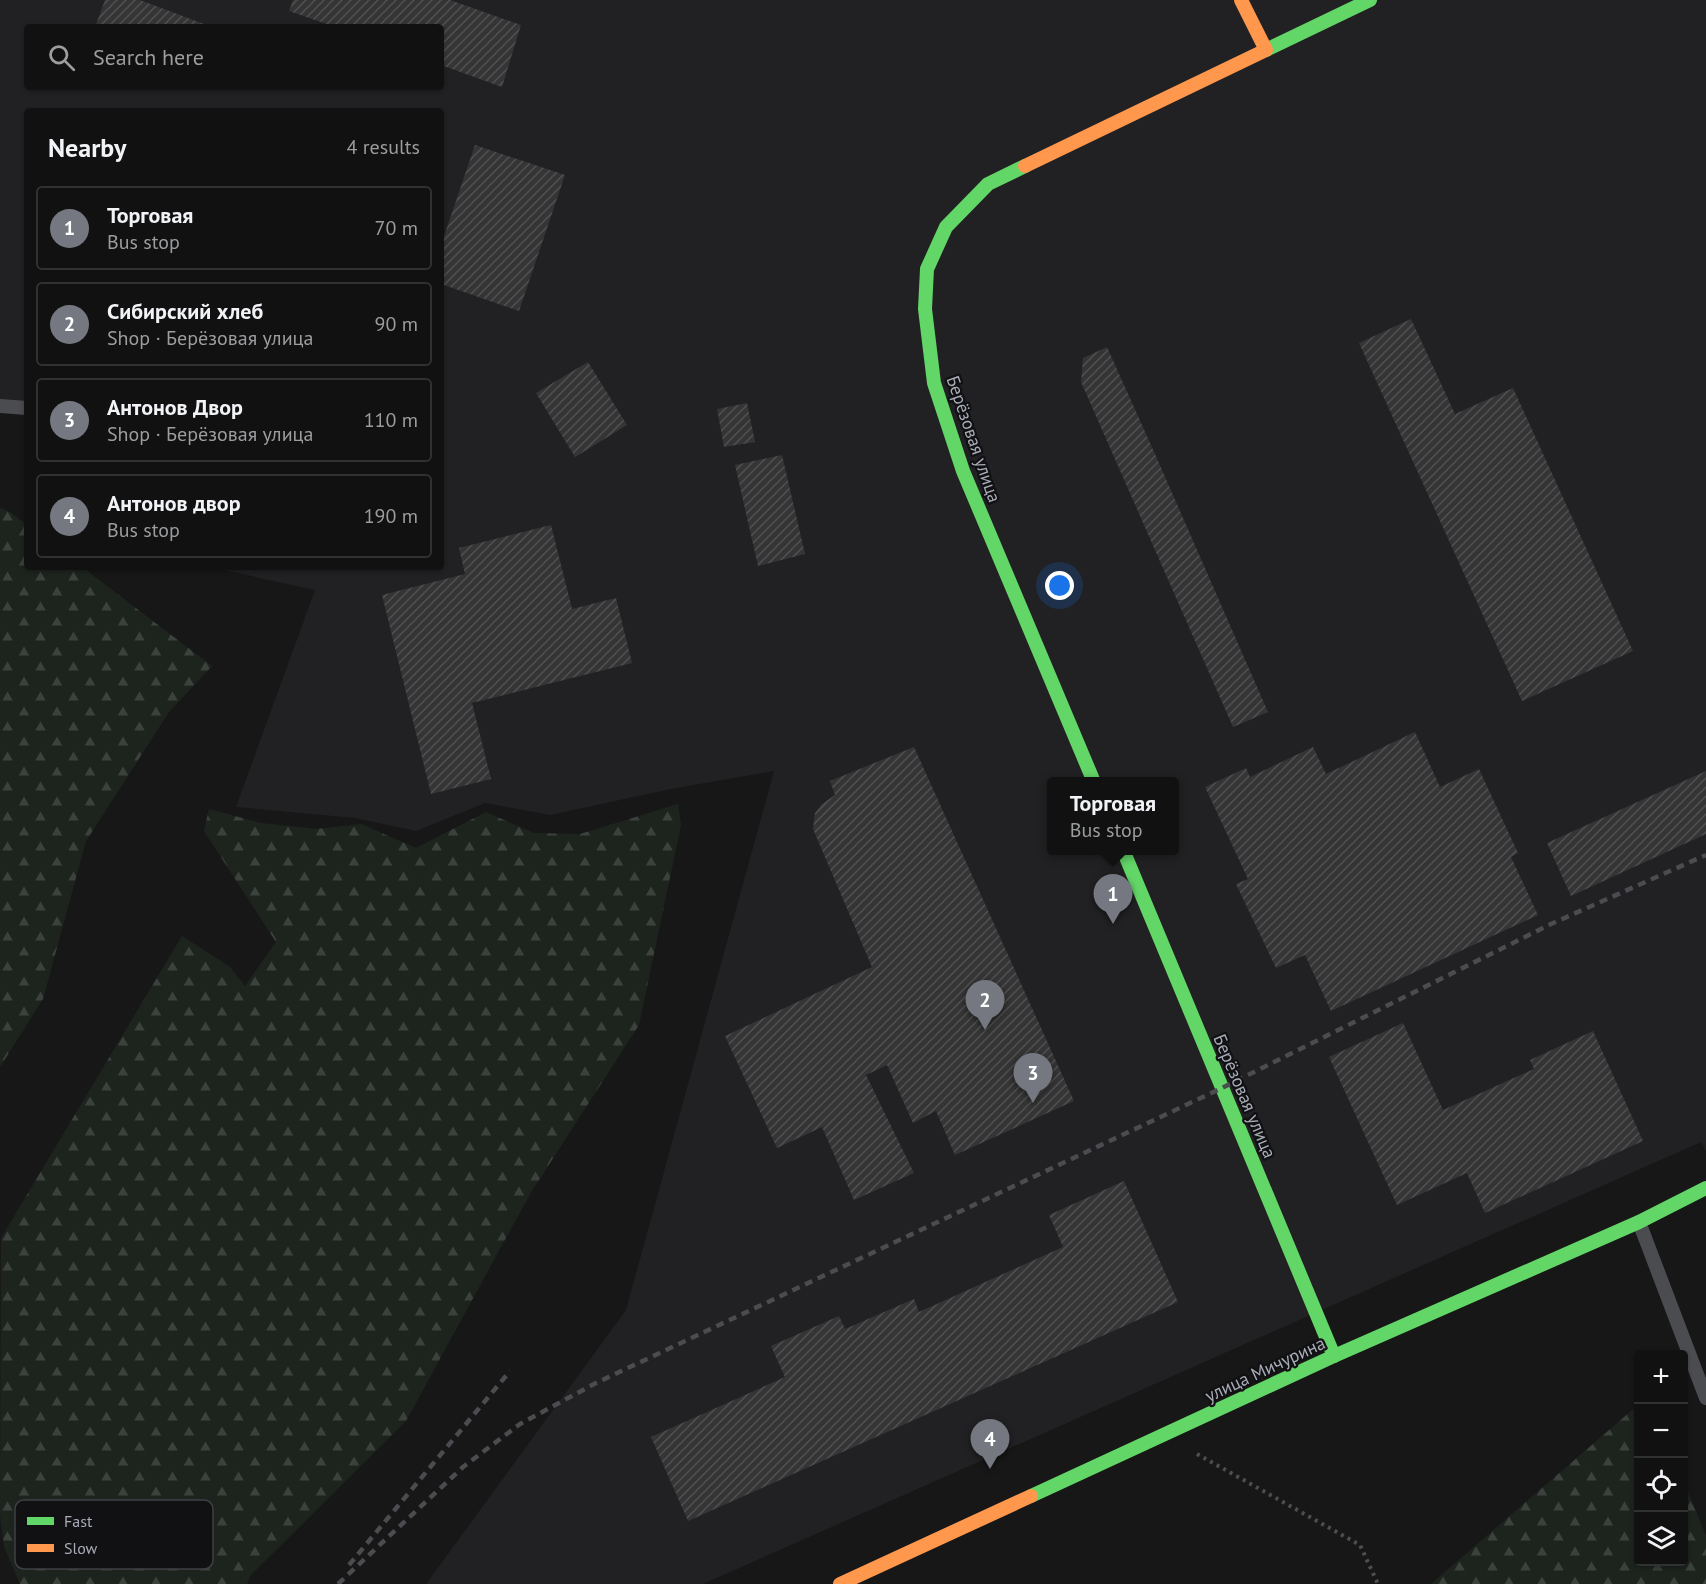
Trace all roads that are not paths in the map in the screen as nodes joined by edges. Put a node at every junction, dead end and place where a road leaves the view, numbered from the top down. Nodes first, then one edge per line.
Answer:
1 (1242, 0) edge
2 (1370, 0) edge
3 (1266, 50) junction
4 (0, 406) edge
5 (24, 408) edge
6 (1092, 777) edge
7 (1125, 855) edge
8 (1706, 1188) edge
9 (1639, 1222) junction
10 (1334, 1356) junction
11 (1706, 1398) edge
12 (840, 1584) edge

1 - 3 street
2 - 3 street, Берёзовая улица
3 - 6 street, Берёзовая улица
4 - 5 lane
7 - 10 street, Берёзовая улица
8 - 9 street, улица Мичурина
9 - 10 street, улица Мичурина
9 - 11 lane
10 - 12 street, улица Мичурина

